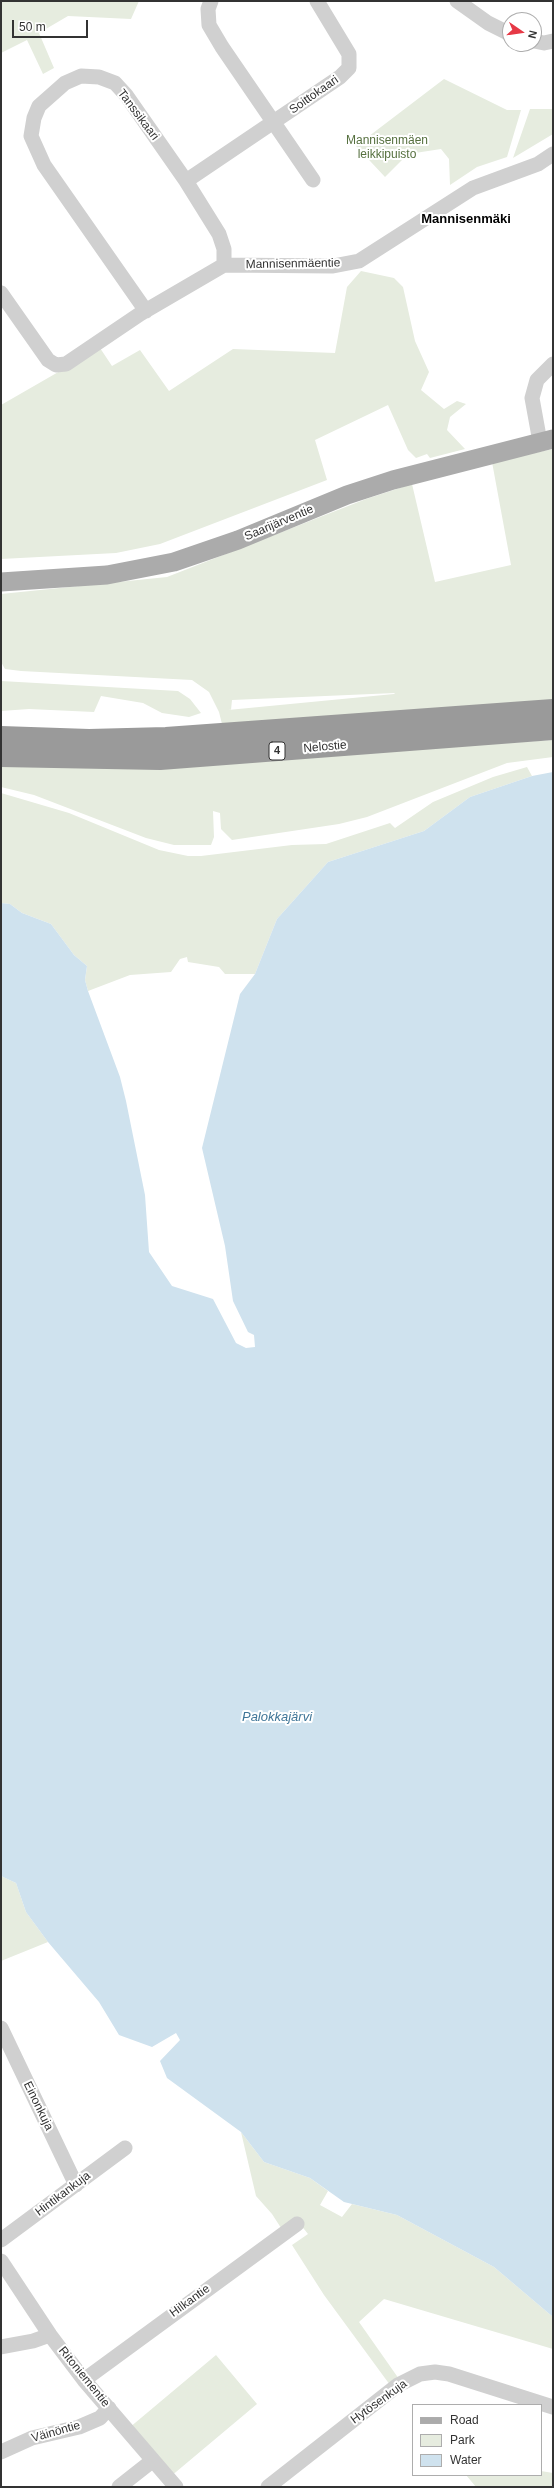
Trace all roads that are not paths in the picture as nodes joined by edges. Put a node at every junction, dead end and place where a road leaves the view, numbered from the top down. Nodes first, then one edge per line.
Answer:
1 (211, 1) edge
2 (317, 1) edge
3 (458, 1) edge
4 (502, 30) edge
5 (553, 41) edge
6 (542, 43) edge
7 (274, 122) junction
8 (553, 154) edge
9 (313, 180) dead end
10 (186, 181) junction
11 (224, 265) junction
12 (1, 293) edge
13 (146, 311) junction
14 (553, 364) edge
15 (547, 441) edge
16 (1, 582) edge
17 (553, 710) edge
18 (553, 729) edge
19 (1, 737) edge
20 (1, 756) edge
21 (1, 2028) edge
22 (125, 2148) dead end
23 (76, 2185) junction
24 (297, 2224) dead end
25 (1, 2240) edge
26 (1, 2261) edge
27 (50, 2335) junction
28 (1, 2347) edge
29 (84, 2380) junction
30 (553, 2407) edge
31 (109, 2408) junction
32 (1, 2452) edge
33 (152, 2461) junction
34 (119, 2487) edge
35 (176, 2487) edge
36 (268, 2487) edge

1 - 7 street
2 - 7 street, Soittokaari
3 - 4 street
5 - 6 street
7 - 9 street
7 - 10 street, Soittokaari
8 - 11 street, Mannisenmäentie
10 - 11 street, Tanssikaari
10 - 13 street, Tanssikaari
11 - 13 street
12 - 13 street
14 - 15 street
15 - 16 main road, Saarijärventie
17 - 19 highway, Nelostie / 4
18 - 20 highway, Nelostie / 4
21 - 23 street, Einonkuja
22 - 23 street, Hintikankuja
23 - 25 street, Hintikankuja
24 - 29 street, Hilkantie
26 - 27 street, Ritoniementie
27 - 28 street
27 - 29 street, Ritoniementie
29 - 31 street, Ritoniementie
30 - 36 street, Hytösenkuja
31 - 32 street, Väinöntie
31 - 33 street, Ritoniementie
33 - 34 street
33 - 35 street, Ritoniementie

